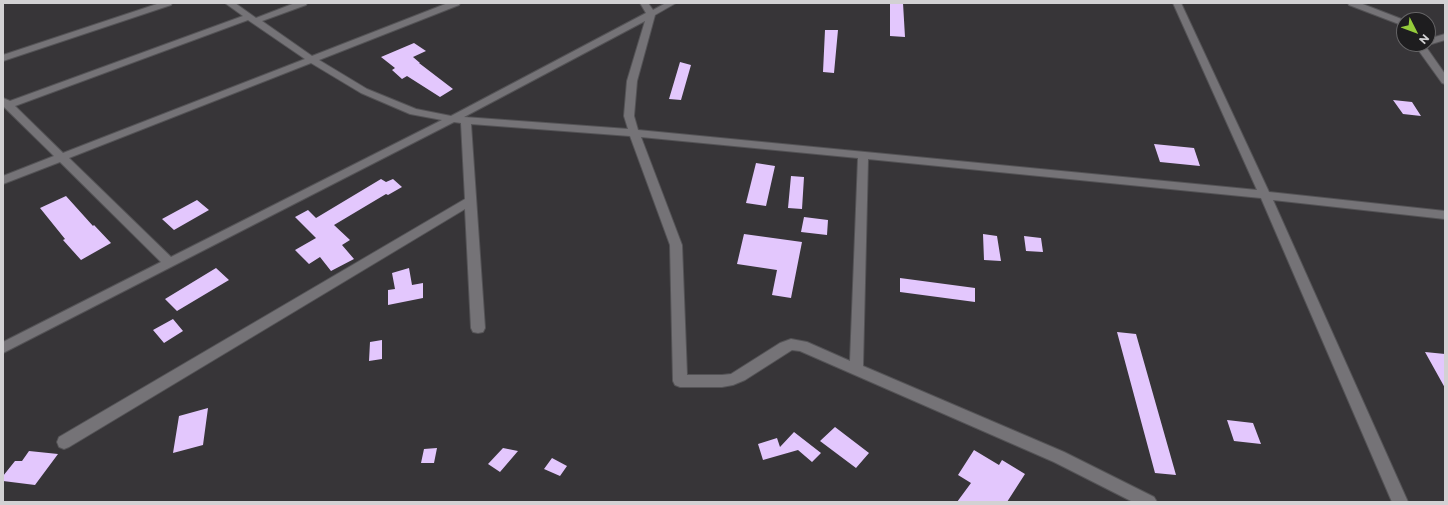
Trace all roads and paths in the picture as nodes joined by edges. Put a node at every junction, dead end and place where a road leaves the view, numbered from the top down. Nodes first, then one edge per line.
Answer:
1 (168, 3) edge
2 (229, 3) edge
3 (303, 3) edge
4 (456, 3) edge
5 (644, 3) edge
6 (672, 3) edge
7 (1177, 3) edge
8 (1352, 3) edge
9 (651, 14) junction
10 (252, 19) junction
11 (1396, 20) edge
12 (1425, 52) edge
13 (3, 58) edge
14 (311, 59) junction
15 (1445, 81) edge
16 (6, 103) edge
17 (452, 119) junction
18 (466, 120) junction
19 (634, 133) junction
20 (863, 156) junction
21 (62, 157) junction
22 (3, 180) edge
23 (1265, 195) junction
24 (471, 201) junction
25 (1445, 215) edge
26 (170, 263) junction
27 (478, 328) dead end
28 (7, 345) edge
29 (856, 370) junction
30 (64, 442) dead end
31 (1149, 502) edge
32 (1400, 502) edge

1 - 13 street
2 - 10 street
3 - 10 street
4 - 14 street
5 - 9 street
6 - 9 street
7 - 23 street
8 - 11 street
9 - 17 street
9 - 19 street
10 - 14 street
10 - 16 street
12 - 15 street
14 - 17 street
14 - 21 street
16 - 21 street
17 - 18 street
17 - 26 street
18 - 19 street
18 - 24 street
19 - 20 street
19 - 29 street
20 - 23 street
20 - 29 street
21 - 22 street
21 - 26 street
23 - 25 street
23 - 32 street
24 - 27 street
24 - 30 street
26 - 28 street
29 - 31 street

